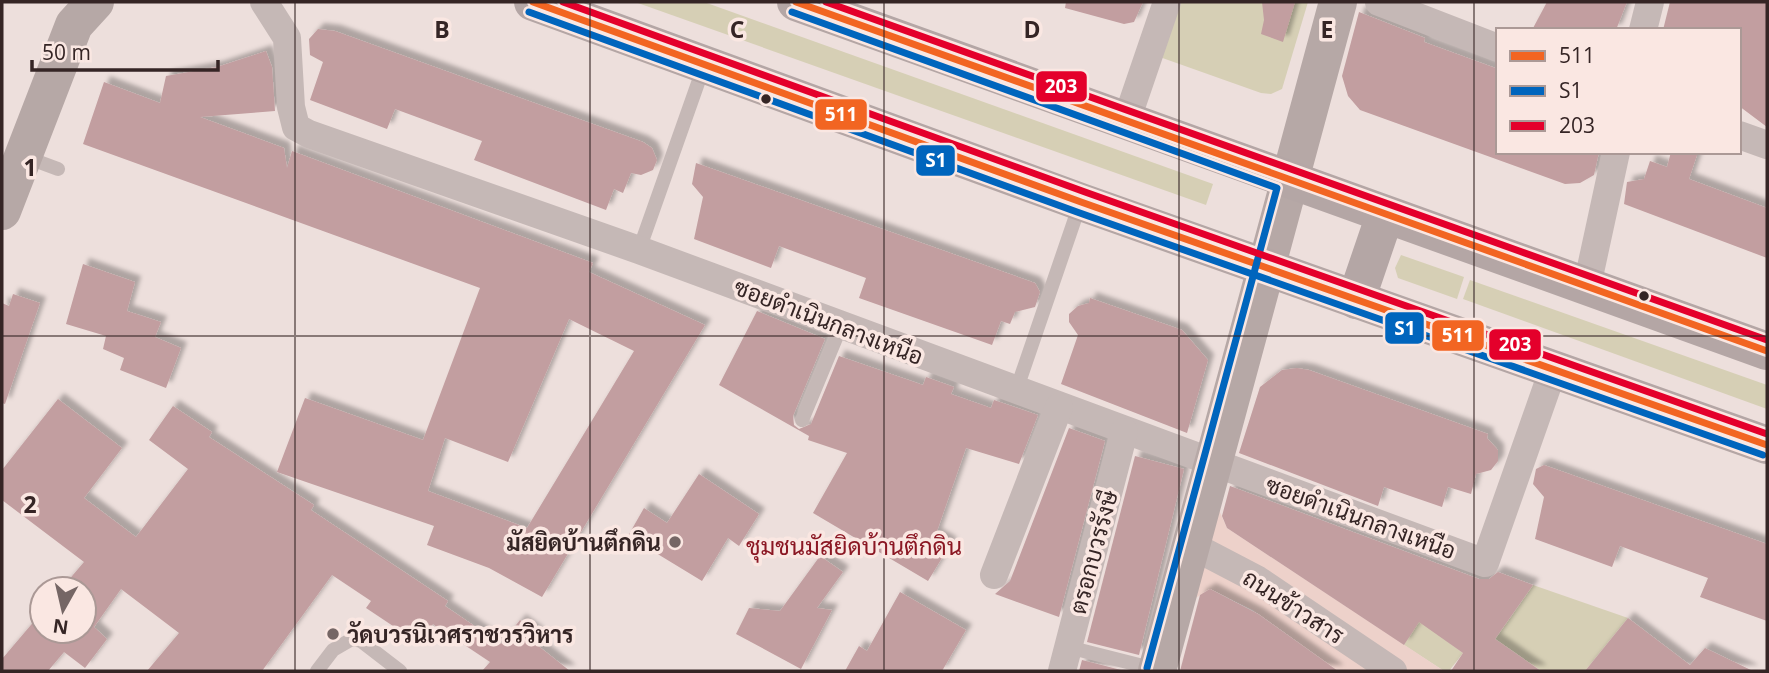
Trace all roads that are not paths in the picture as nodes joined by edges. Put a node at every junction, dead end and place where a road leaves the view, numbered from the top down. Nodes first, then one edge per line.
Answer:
1 (95, 2) edge
2 (264, 2) edge
3 (533, 2) edge
4 (796, 2) edge
5 (1167, 2) edge
6 (1338, 2) edge
7 (1378, 2) edge
8 (1650, 2) edge
9 (1644, 28) edge
10 (1496, 47) edge
11 (704, 65) junction
12 (1126, 121) junction
13 (1741, 136) edge
14 (1767, 145) edge
15 (1616, 154) edge
16 (22, 156) junction
17 (58, 169) dead end
18 (1290, 181) junction
19 (1081, 202) junction
20 (2, 211) edge
21 (1385, 215) junction
22 (639, 250) junction
23 (1266, 268) junction
24 (1587, 286) junction
25 (1356, 300) junction
26 (841, 326) junction
27 (1767, 351) edge
28 (1553, 370) junction
29 (1016, 391) junction
30 (1059, 407) junction
31 (802, 420) dead end
32 (1124, 432) junction
33 (1767, 445) edge
34 (1214, 462) junction
35 (1191, 545) junction
36 (994, 575) dead end
37 (1065, 659) edge
38 (1157, 670) edge
39 (317, 671) edge
40 (400, 671) edge
41 (1393, 671) edge

1 - 16 street
2 - 22 street, ซอยดำเนินกลางเหนือ
3 - 11 main road
4 - 12 main road
5 - 12 street
6 - 18 street
7 - 10 street
8 - 9 street
11 - 19 main road
11 - 22 lane
12 - 18 main road
13 - 14 street
15 - 24 street
16 - 17 lane
16 - 20 street
18 - 21 main road
18 - 23 street
19 - 23 main road
19 - 29 lane
21 - 24 main road
21 - 25 main road
22 - 26 street, ซอยดำเนินกลางเหนือ
23 - 25 main road
23 - 34 street
24 - 27 main road
25 - 28 main road
26 - 29 street, ซอยดำเนินกลางเหนือ
26 - 31 lane
28 - 33 main road
28 - 34 street, ซอยดำเนินกลางเหนือ
29 - 30 street, ซอยดำเนินกลางเหนือ
30 - 32 street, ซอยดำเนินกลางเหนือ
30 - 36 street
32 - 34 street, ซอยดำเนินกลางเหนือ
32 - 37 street, ตรอกบวรรังษี
34 - 35 street
35 - 38 street
35 - 41 street, ถนนข้าวสาร
37 - 38 lane
39 - 40 lane

